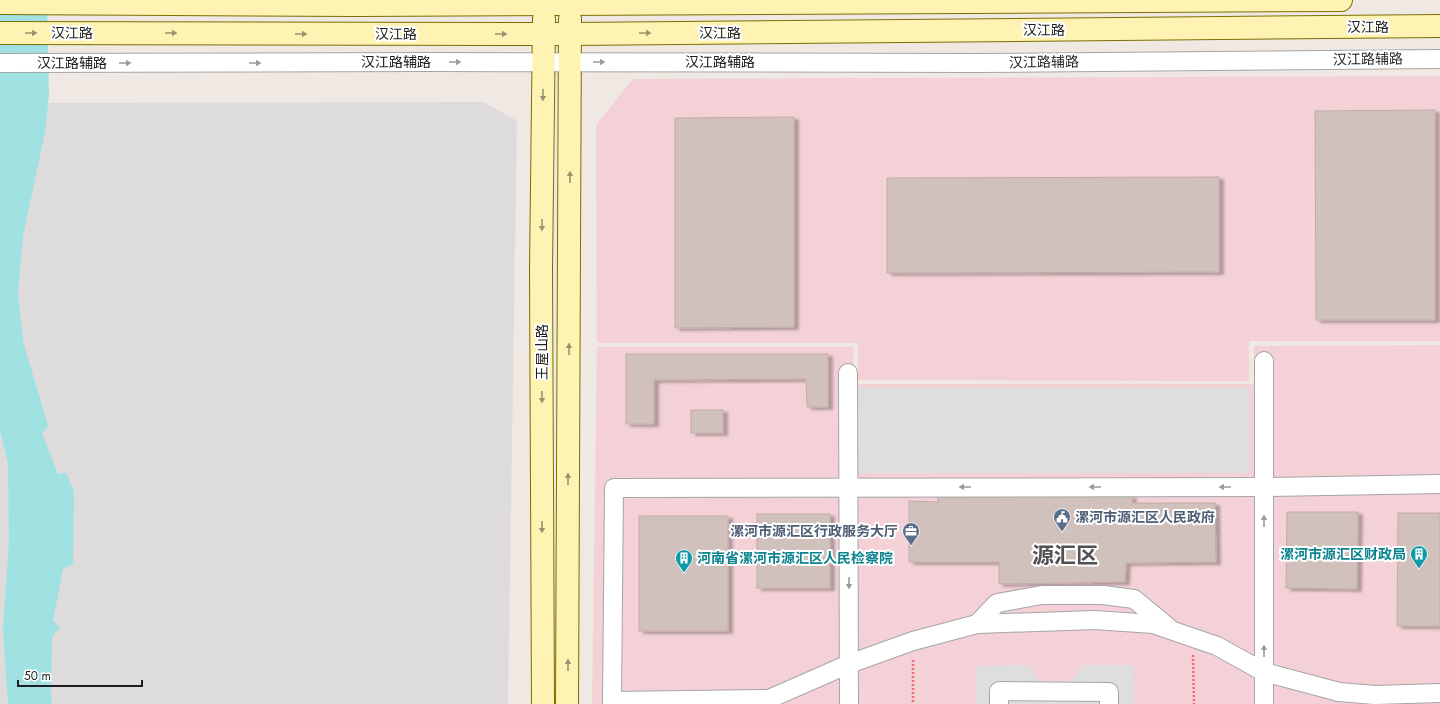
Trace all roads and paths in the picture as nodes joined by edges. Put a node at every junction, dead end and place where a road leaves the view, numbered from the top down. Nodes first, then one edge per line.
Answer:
1 (1341, 0) edge
2 (544, 2) edge
3 (570, 2) edge
4 (0, 3) edge
5 (1440, 26) edge
6 (0, 33) edge
7 (544, 34) junction
8 (570, 34) junction
9 (1440, 59) edge
10 (543, 62) junction
11 (571, 62) junction
12 (0, 63) edge
13 (1264, 361) dead end
14 (848, 373) dead end
15 (1440, 484) edge
16 (1264, 487) junction
17 (849, 488) junction
18 (977, 624) junction
19 (1174, 632) junction
20 (1193, 638) junction
21 (913, 641) junction
22 (849, 664) junction
23 (1264, 672) junction
24 (1440, 694) edge
25 (543, 704) edge
26 (567, 704) edge
27 (849, 704) edge
28 (913, 704) edge
29 (999, 704) edge
30 (1110, 704) edge
31 (1194, 704) edge
32 (1264, 704) edge

1 - 3 street, 汉江路
2 - 3 street, 汉江路
2 - 4 street, 汉江路
2 - 7 street, 王屋山路
3 - 8 street, 王屋山路
8 -> 5 street, 汉江路
6 -> 7 street, 汉江路
7 - 8 street, 汉江路
7 - 10 street, 王屋山路
8 - 11 street, 王屋山路
11 -> 9 street, 汉江路辅路
10 - 11 street, 汉江路辅路
12 -> 10 street, 汉江路辅路
10 -> 25 street, 王屋山路
26 -> 11 street, 王屋山路
13 - 16 street
14 - 17 street
15 - 16 street
16 -> 17 street
23 -> 16 street
17 -> 22 street
17 - 22 street
18 - 19 street
18 - 19 street
18 - 21 street
19 - 20 street
20 - 23 street
20 - 31 path
21 - 22 street
21 - 28 path
22 - 27 street
23 - 24 street
23 - 32 street
29 - 30 street

